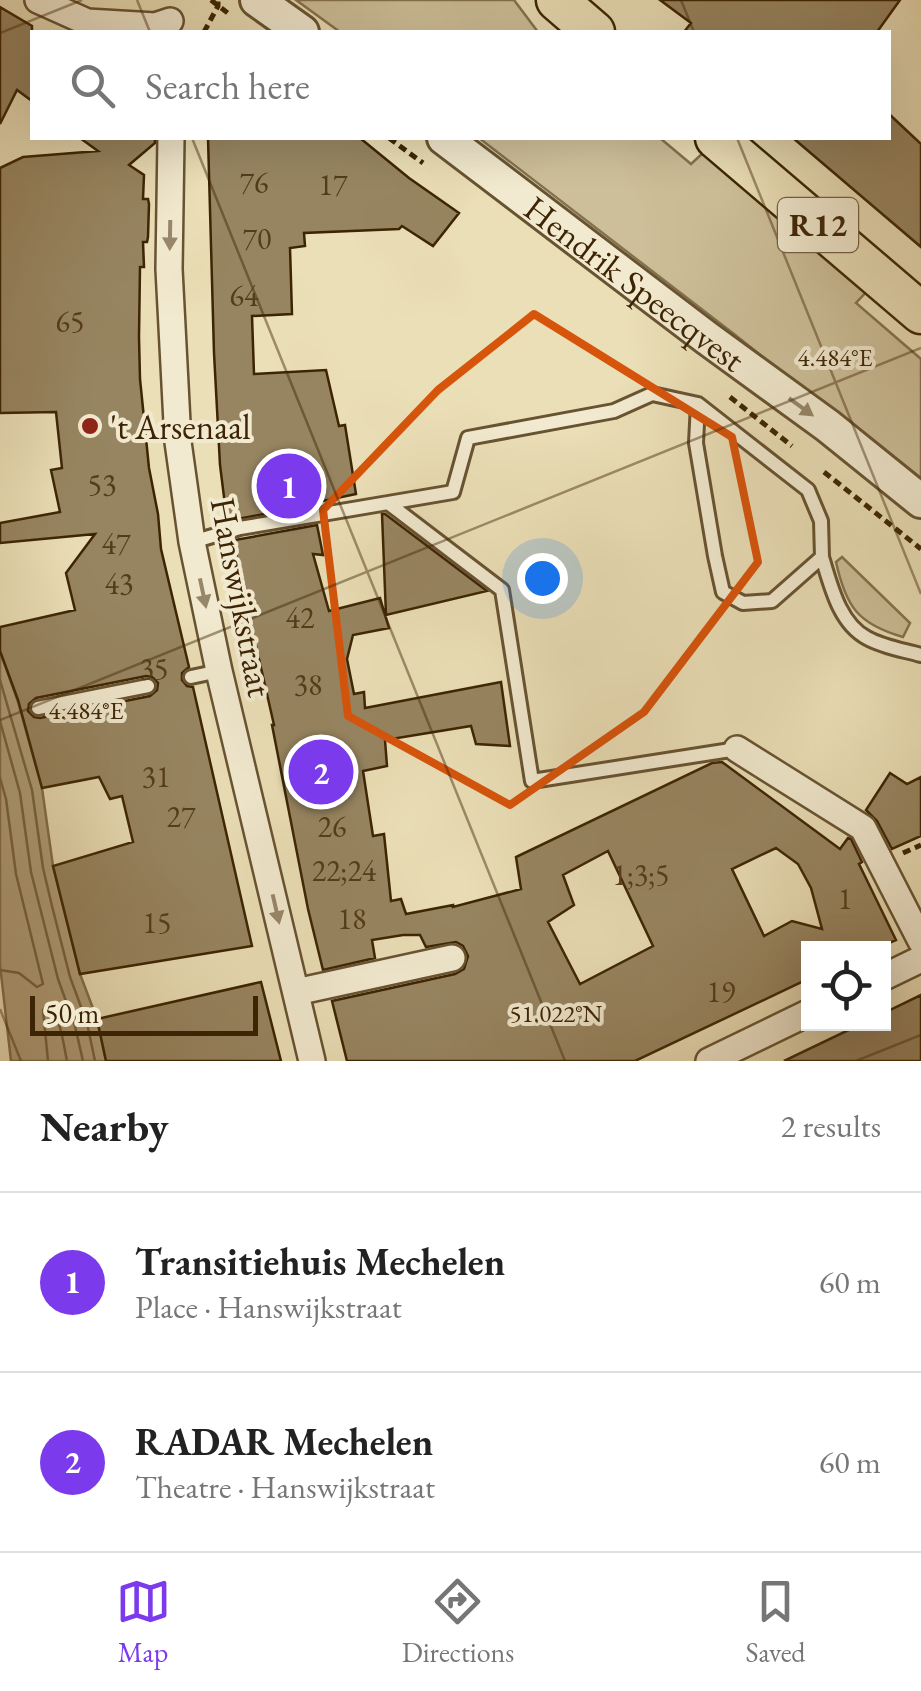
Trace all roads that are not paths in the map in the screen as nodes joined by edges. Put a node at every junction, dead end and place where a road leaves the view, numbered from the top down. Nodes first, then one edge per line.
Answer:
1 (38, 0) edge
2 (257, 0) edge
3 (557, 0) edge
4 (170, 18) edge
5 (299, 30) edge
6 (592, 30) edge
7 (171, 140) edge
8 (447, 140) edge
9 (718, 140) edge
10 (921, 313) edge
11 (698, 404) junction
12 (921, 501) edge
13 (388, 503) junction
14 (192, 542) junction
15 (822, 557) junction
16 (921, 654) edge
17 (219, 671) junction
18 (191, 677) dead end
19 (148, 686) dead end
20 (38, 708) dead end
21 (737, 749) joint
22 (921, 941) edge
23 (452, 958) dead end
24 (921, 959) edge
25 (891, 974) edge
26 (296, 992) junction
27 (801, 1016) edge
28 (312, 1061) edge
29 (708, 1061) edge

1 - 4 street
2 - 5 street
3 - 6 main road
7 -> 14 street, Hanswijkstraat
8 -> 12 street, Hendrik Speecqvest
9 - 10 main road, R12
11 - 13 lane
11 - 15 lane
11 - 15 lane
13 - 14 lane
13 - 21 lane
14 -> 17 street, Hanswijkstraat
15 - 16 lane
17 - 18 lane
17 -> 26 street, Hanswijkstraat
19 - 20 lane
21 - 22 street
23 - 26 street
24 - 25 street
26 - 28 street, Hanswijkstraat
27 - 29 street

